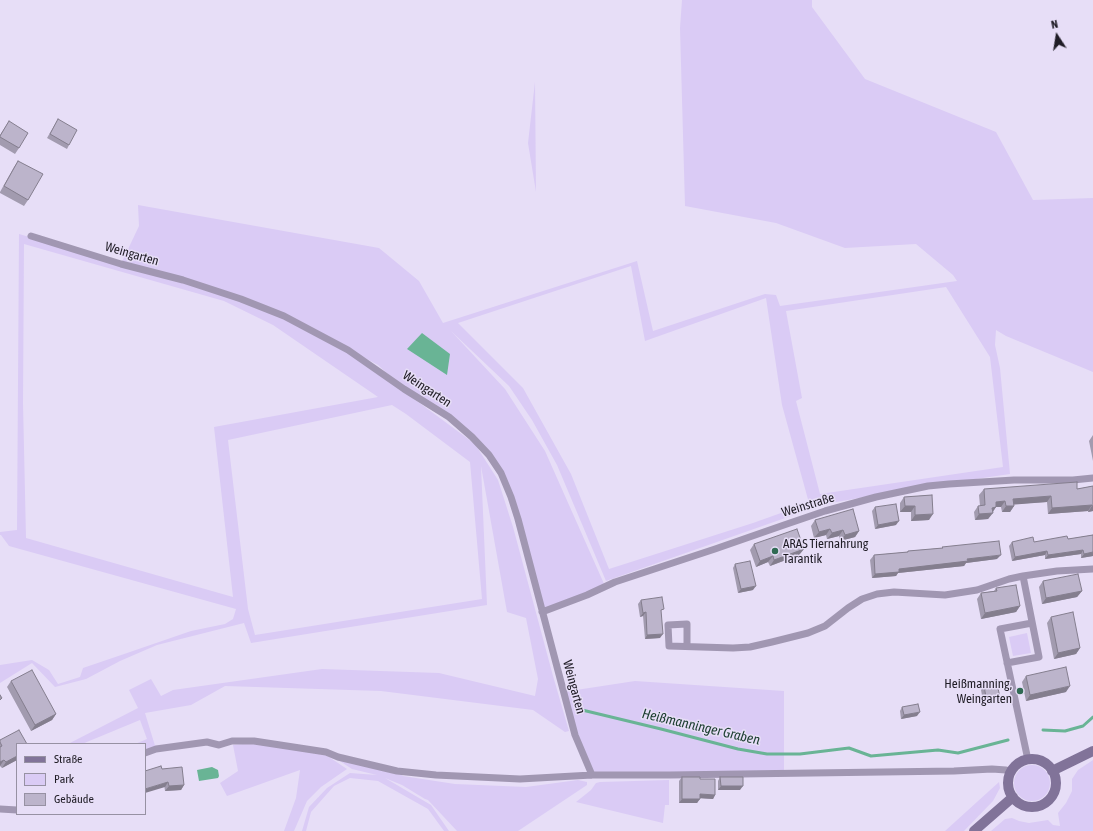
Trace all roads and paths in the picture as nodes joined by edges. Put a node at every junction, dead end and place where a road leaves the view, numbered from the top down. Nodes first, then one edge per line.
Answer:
1 (31, 236) dead end
2 (1093, 478) edge
3 (1093, 569) edge
4 (1023, 576) junction
5 (542, 612) junction
6 (1032, 623) junction
7 (687, 646) dead end
8 (1007, 664) junction
9 (1093, 751) edge
10 (146, 753) edge
11 (1028, 760) junction
12 (1052, 771) junction
13 (1011, 772) junction
14 (592, 775) junction
15 (1013, 797) junction
16 (0, 809) edge
17 (16, 810) edge
18 (974, 831) edge

1 - 5 street, Weingarten
2 - 5 street, Weinstraße
3 - 4 street
4 - 6 street
4 - 7 street
5 - 14 street, Weingarten
6 - 8 street
6 - 8 street
8 - 11 street
9 - 12 main road
10 - 14 street
11 - 12 main road
11 - 13 main road
12 - 15 main road
13 - 14 street
13 - 15 main road
15 - 18 main road
16 - 17 street

